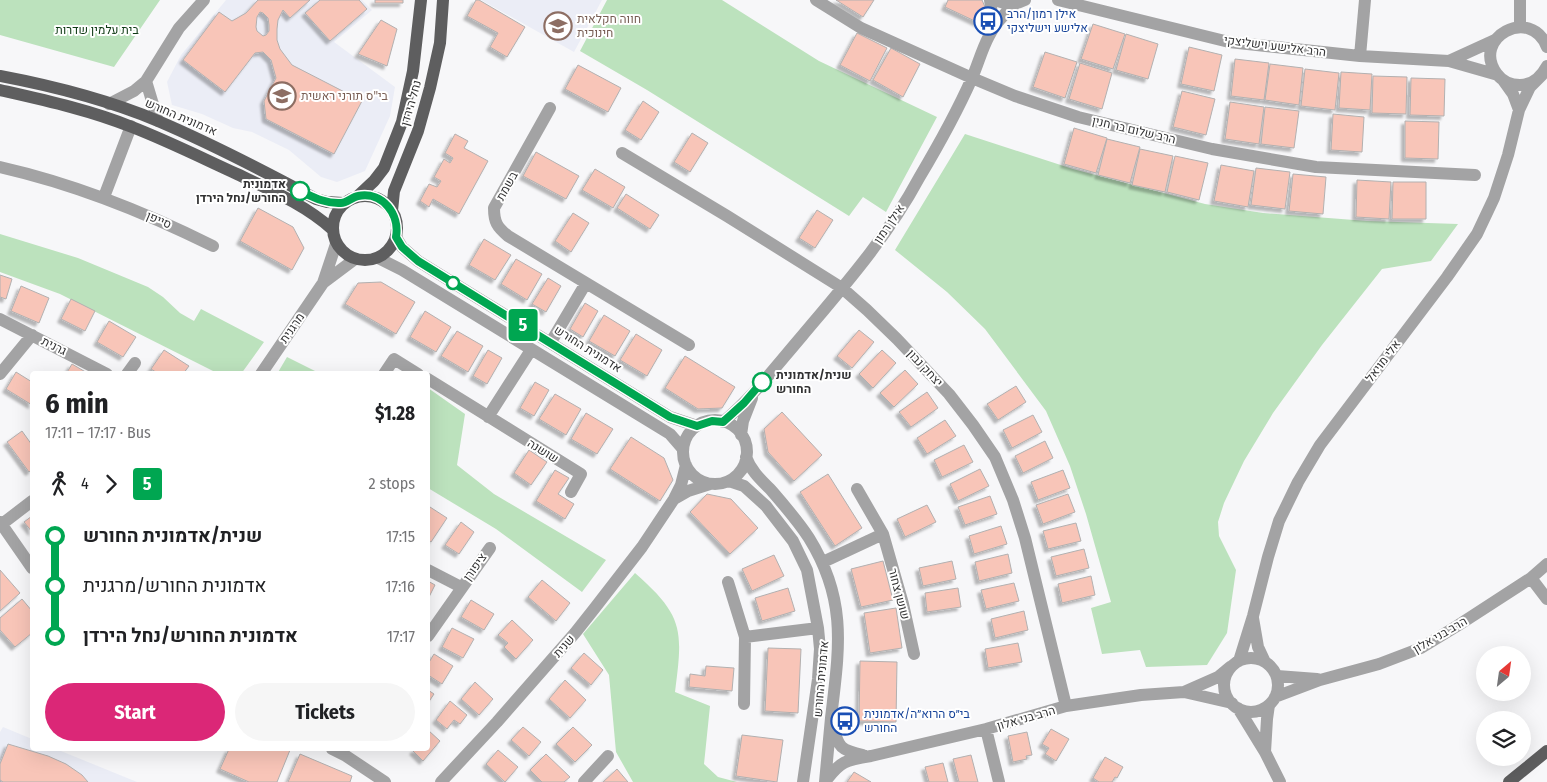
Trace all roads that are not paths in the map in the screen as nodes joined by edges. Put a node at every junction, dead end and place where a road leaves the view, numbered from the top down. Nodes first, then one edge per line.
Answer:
1 (204, 0) edge
2 (421, 0) edge
3 (443, 0) edge
4 (816, 0) edge
5 (990, 0) edge
6 (996, 0) edge
7 (1058, 0) edge
8 (1365, 0) edge
9 (1520, 0) edge
10 (1023, 1) edge
11 (1073, 2) edge
12 (1520, 27) junction
13 (989, 36) junction
14 (1495, 40) junction
15 (1547, 47) edge
16 (1360, 56) junction
17 (1449, 61) junction
18 (1545, 70) edge
19 (0, 76) edge
20 (972, 78) junction
21 (1501, 78) junction
22 (146, 82) junction
23 (0, 90) edge
24 (109, 104) junction
25 (550, 108) dead end
26 (1519, 110) junction
27 (158, 121) junction
28 (131, 126) junction
29 (622, 153) dead end
30 (0, 168) edge
31 (1475, 175) dead end
32 (358, 196) junction
33 (104, 197) junction
34 (343, 203) junction
35 (392, 211) junction
36 (332, 229) junction
37 (396, 237) junction
38 (336, 244) junction
39 (214, 246) dead end
40 (378, 258) junction
41 (355, 259) junction
42 (322, 282) junction
43 (586, 282) junction
44 (842, 288) junction
45 (0, 319) edge
46 (32, 335) junction
47 (550, 342) junction
48 (690, 345) dead end
49 (531, 350) junction
50 (135, 363) dead end
51 (101, 371) edge
52 (129, 371) edge
53 (263, 371) edge
54 (386, 371) edge
55 (413, 371) edge
56 (0, 374) edge
57 (430, 380) edge
58 (755, 391) junction
59 (488, 416) junction
60 (723, 422) junction
61 (697, 426) junction
62 (741, 435) junction
63 (683, 449) junction
64 (746, 457) junction
65 (686, 465) junction
66 (729, 481) junction
67 (710, 484) junction
68 (857, 489) dead end
69 (571, 492) dead end
70 (674, 499) junction
71 (30, 502) edge
72 (1, 523) edge
73 (883, 534) junction
74 (490, 548) dead end
75 (823, 562) junction
76 (1547, 564) edge
77 (30, 565) edge
78 (430, 571) edge
79 (1531, 578) junction
80 (728, 582) dead end
81 (461, 587) junction
82 (1547, 599) edge
83 (1253, 616) junction
84 (818, 628) junction
85 (430, 633) edge
86 (745, 637) junction
87 (914, 654) dead end
88 (1265, 662) junction
89 (1235, 663) junction
90 (1277, 676) junction
91 (1320, 680) junction
92 (1184, 692) junction
93 (1272, 701) junction
94 (744, 704) dead end
95 (1066, 706) junction
96 (1235, 706) junction
97 (832, 716) junction
98 (986, 729) junction
99 (1547, 751) edge
100 (349, 752) edge
101 (1265, 752) junction
102 (608, 756) dead end
103 (870, 756) junction
104 (385, 782) edge
105 (440, 782) edge
106 (584, 782) edge
107 (803, 782) edge
108 (825, 782) edge
109 (998, 782) edge
110 (1280, 782) edge
111 (1509, 782) edge

1 - 22 street
2 - 32 main road, נחל הירדן
3 - 35 main road, נחל הירדן
4 - 20 street, הרב שלום בר חנין
5 - 13 street, אילן רמון
6 - 10 street
7 - 11 street, הרב אלישע וישליצקי
8 - 16 street
9 - 12 street
10 - 13 street, אילן רמון
11 - 16 street, הרב אלישע וישליצקי
12 - 14 street, הרב אלישע וישליצקי
12 - 15 street
13 - 20 street, אילן רמון
14 - 17 street, הרב אלישע וישליצקי
14 - 21 street
16 - 17 street, הרב אלישע וישליצקי
17 - 21 street, הרב אלישע וישליצקי
18 - 21 street, הרב אלישע וישליצקי
18 - 26 street, אלי מויאל
19 - 24 main road, אדמונית החורש
20 - 31 street, הרב שלום בר חנין
20 - 44 street, אילן רמון
21 - 26 street
22 - 24 street
22 - 27 street
23 - 28 main road
24 - 27 main road, אדמונית החורש
25 - 43 street, בשמת
26 - 83 street, אלי מויאל
27 - 34 main road, אדמונית החורש
28 - 33 street
28 - 36 main road
29 - 44 street, יצחק נבון
30 - 33 street, סייפן
32 - 34 main road
32 - 35 main road
33 - 39 street, סייפן
34 - 36 main road
35 - 37 main road
36 - 38 main road
37 - 40 main road
37 - 47 street, אדמונית החורש
38 - 41 main road
38 - 42 street, מרגנית
40 - 41 main road
40 - 49 street
41 - 42 street, מרגנית
42 - 53 street, מרגנית
43 - 47 street
43 - 48 street, בשמת
44 - 58 street, אילן רמון
44 - 95 street, יצחק נבון
45 - 46 street, גרנית
46 - 51 street, גרנית
46 - 56 street
47 - 61 street, אדמונית החורש
49 - 59 street
49 - 63 street
50 - 52 street
54 - 55 street
57 - 59 street, שושנה
58 - 60 street, אילן רמון
58 - 62 street, אילן רמון
59 - 69 street, שושנה
60 - 61 street
60 - 62 street
61 - 63 street
62 - 64 street
63 - 65 street
64 - 66 street
64 - 75 street, אדמונית החורש
65 - 67 street
65 - 70 street, שנית
66 - 67 street
66 - 84 street, אדמונית החורש
67 - 70 street
68 - 73 street, שושן צחור
70 - 105 street, שנית
71 - 72 street
72 - 77 street
73 - 75 street
73 - 87 street, שושן צחור
74 - 81 street, ציפורן
75 - 97 street, אדמונית החורש
76 - 79 street, הרב בני אלון
78 - 81 street, ציפורן
79 - 82 street
79 - 91 street, הרב בני אלון
80 - 86 street
81 - 85 street, ציפורן
83 - 88 street, אלי מויאל
83 - 89 street, אלי מויאל
84 - 86 street
84 - 107 street, אדמונית החורש
86 - 94 street
88 - 89 street
88 - 90 street
89 - 92 street, הרב בני אלון
89 - 96 street
90 - 91 street, הרב בני אלון
90 - 93 street
91 - 93 street, הרב בני אלון
92 - 95 street, הרב בני אלון
92 - 96 street, הרב בני אלון
93 - 96 street
93 - 101 street
95 - 98 street, הרב בני אלון
96 - 101 street
97 - 103 street, הרב בני אלון
97 - 108 street, אדמונית החורש
98 - 103 street, הרב בני אלון
98 - 109 street
99 - 111 main road
100 - 104 street
101 - 110 street
102 - 106 street
103 - 108 street, הרב בני אלון

